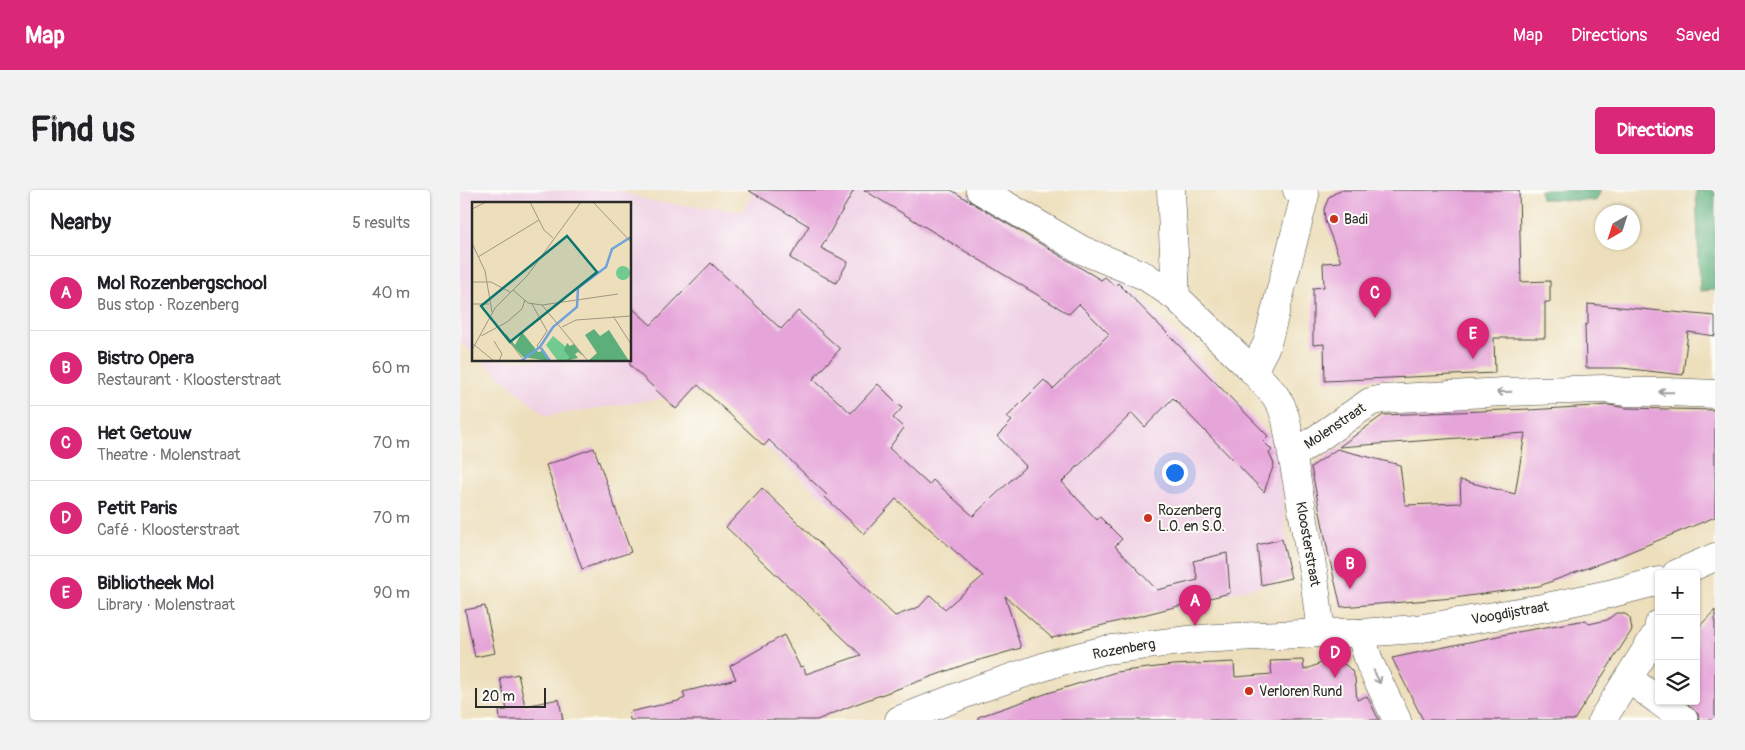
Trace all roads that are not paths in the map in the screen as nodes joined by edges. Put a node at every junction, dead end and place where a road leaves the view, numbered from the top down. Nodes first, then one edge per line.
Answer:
1 (980, 190) edge
2 (1171, 190) edge
3 (1297, 190) edge
4 (1176, 297) junction
5 (1253, 371) junction
6 (1715, 394) edge
7 (1292, 456) junction
8 (1715, 557) edge
9 (1685, 570) edge
10 (1655, 581) edge
11 (1321, 633) junction
12 (1360, 633) junction
13 (1655, 636) edge
14 (1629, 678) junction
15 (1655, 698) edge
16 (1664, 705) edge
17 (899, 720) edge
18 (1398, 720) edge
19 (1602, 720) edge
20 (1684, 720) edge

1 - 4 street, Molenstraat
2 - 4 street
3 - 5 street
4 - 5 street, Molenstraat
5 - 7 street, Molenstraat
6 -> 7 street, Molenstraat
7 - 11 street, Kloosterstraat
8 - 9 street
10 - 12 street, Voogdijstraat
11 - 12 street, Rozenberg
11 - 17 street, Rozenberg
12 -> 18 street
13 - 14 street
14 - 15 street
14 - 19 street
16 - 20 street

